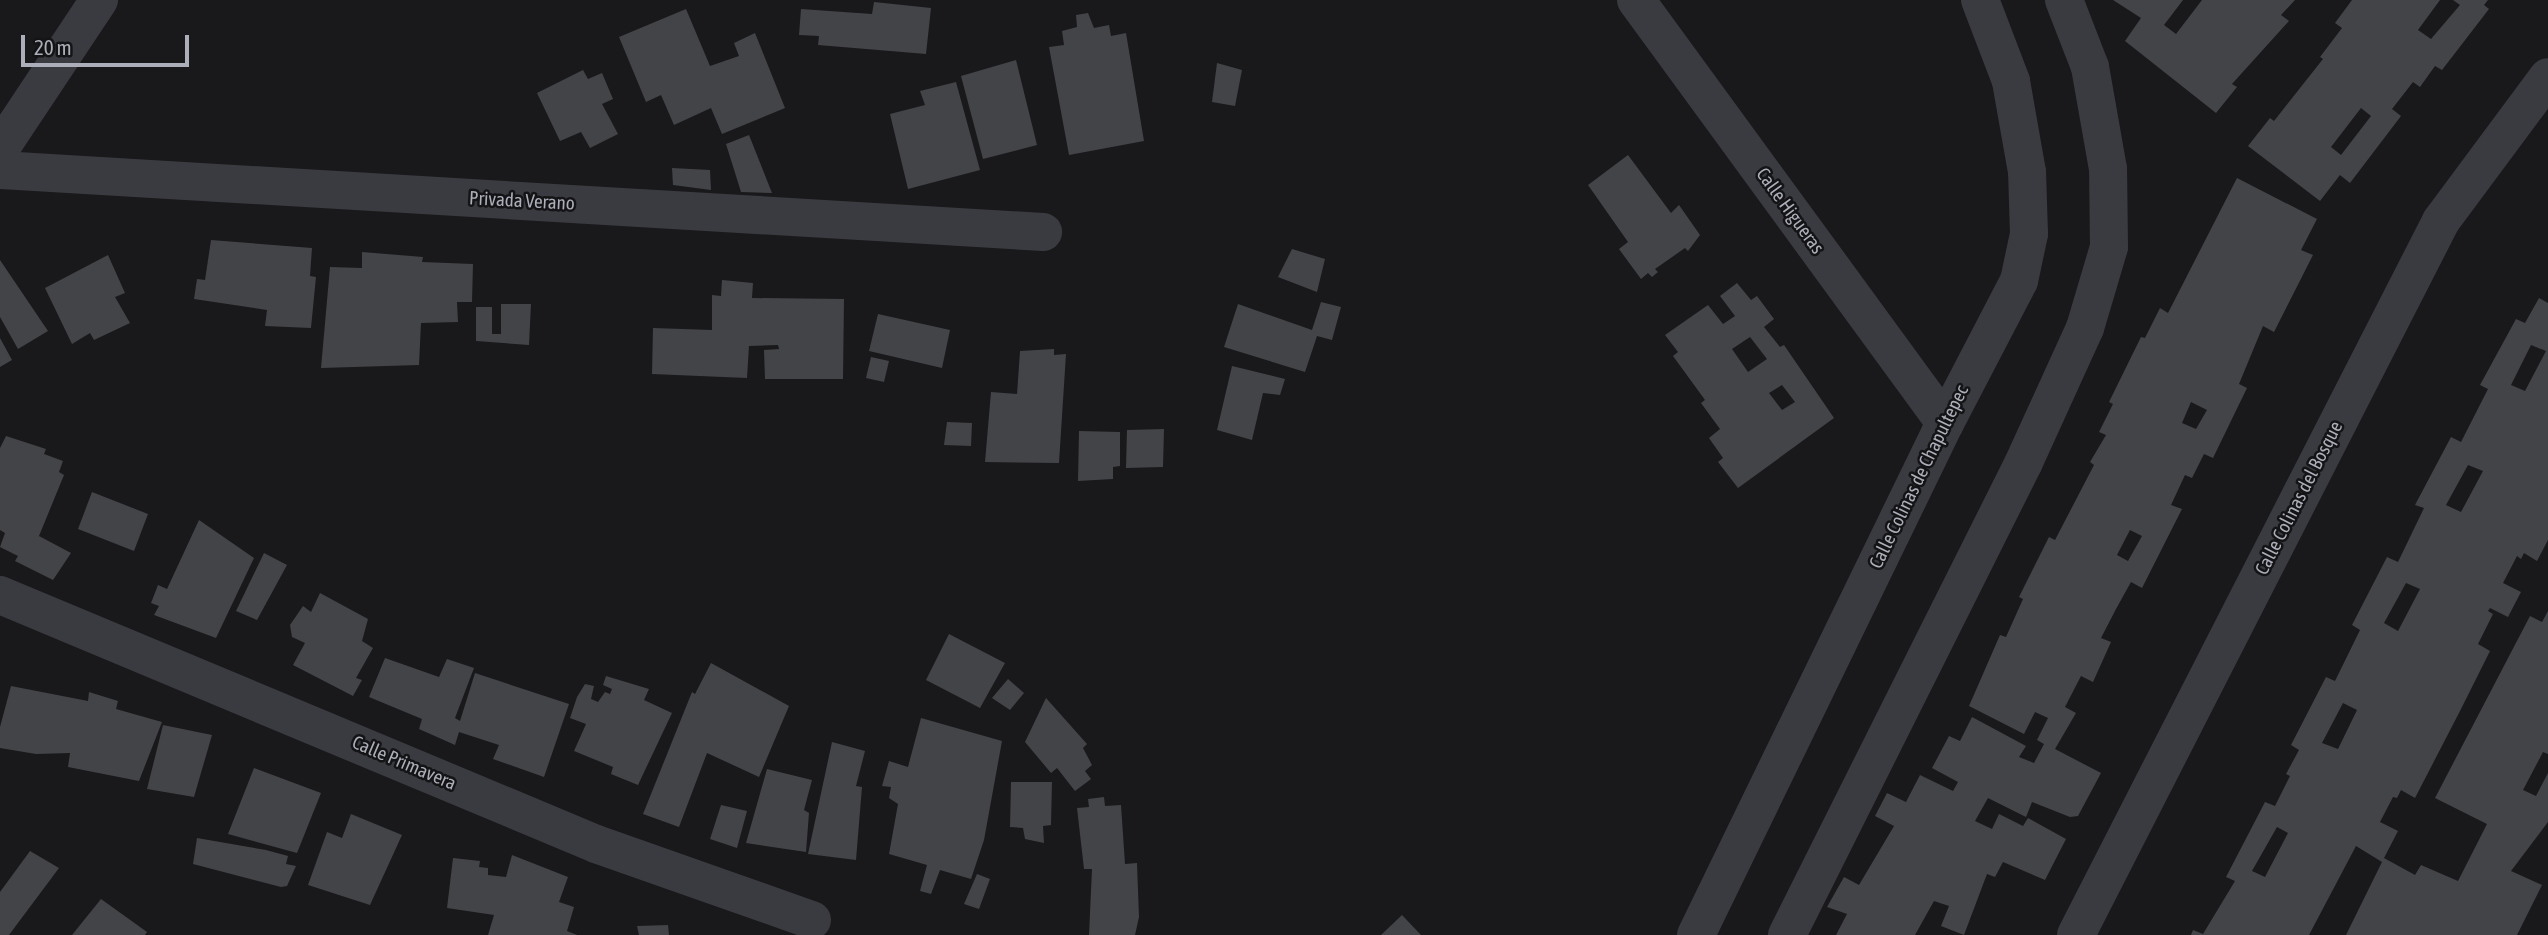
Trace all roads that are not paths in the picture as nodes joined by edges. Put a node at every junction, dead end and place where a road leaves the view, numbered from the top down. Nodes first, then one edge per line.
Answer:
1 (99, 0) edge
2 (1636, 0) edge
3 (1980, 0) edge
4 (2064, 0) edge
5 (2548, 77) edge
6 (0, 149) edge
7 (0, 170) edge
8 (1043, 232) dead end
9 (1945, 423) junction
10 (0, 594) edge
11 (812, 920) dead end
12 (1696, 935) edge
13 (1787, 935) edge
14 (2076, 935) edge

1 - 6 street
2 - 9 street, Calle Higueras
3 - 9 street, Calle Colinas de Chapultepec
4 - 13 street
5 - 14 street, Calle Colinas del Bosque
7 - 8 street, Privada Verano
9 - 12 street, Calle Colinas de Chapultepec
10 - 11 street, Calle Primavera

